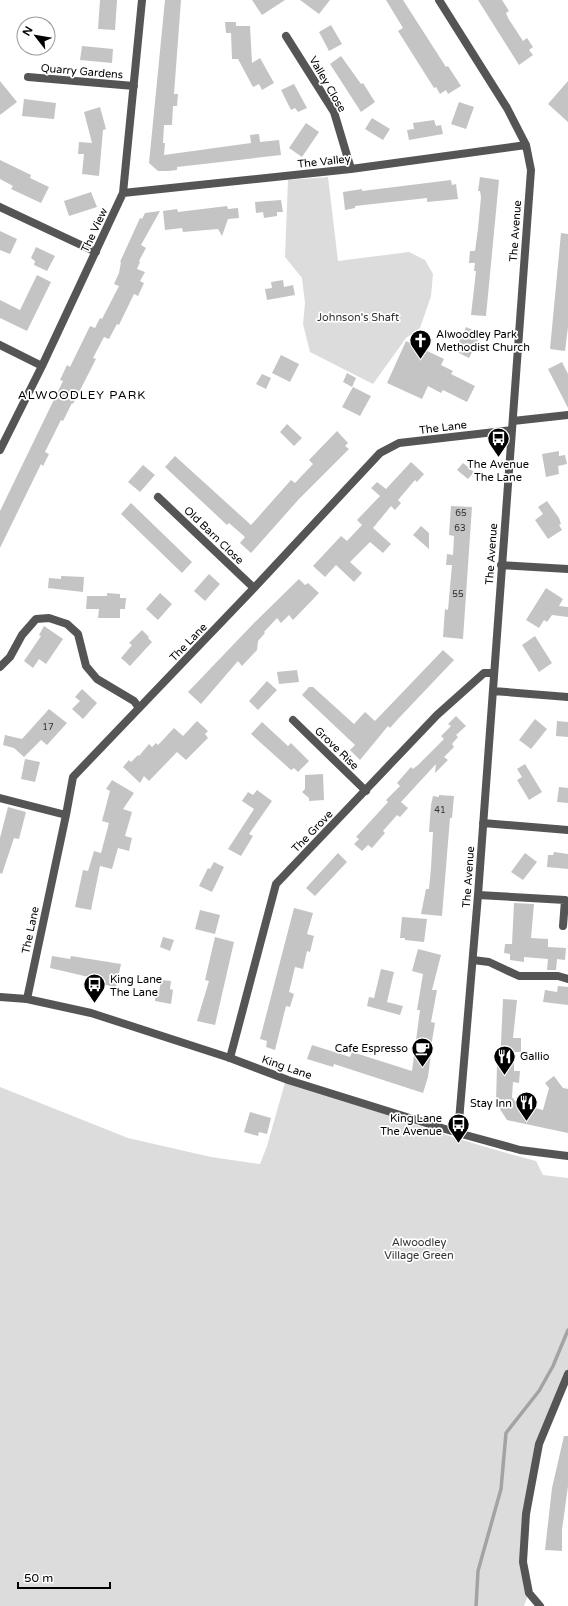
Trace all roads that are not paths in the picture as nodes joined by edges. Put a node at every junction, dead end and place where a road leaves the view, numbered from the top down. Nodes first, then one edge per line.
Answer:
1 (142, 0) edge
2 (439, 0) edge
3 (286, 36) dead end
4 (28, 77) dead end
5 (134, 86) junction
6 (526, 145) junction
7 (351, 169) junction
8 (123, 193) junction
9 (0, 208) edge
10 (96, 252) junction
11 (0, 345) edge
12 (42, 366) junction
13 (568, 415) edge
14 (512, 421) junction
15 (512, 430) junction
16 (0, 450) edge
17 (158, 497) dead end
18 (501, 565) junction
19 (568, 569) edge
20 (254, 588) junction
21 (0, 667) edge
22 (494, 673) junction
23 (493, 691) junction
24 (568, 697) edge
25 (139, 708) junction
26 (292, 720) dead end
27 (366, 791) junction
28 (0, 798) edge
29 (66, 815) junction
30 (483, 823) junction
31 (568, 830) edge
32 (478, 895) junction
33 (563, 926) dead end
34 (473, 960) junction
35 (567, 977) edge
36 (0, 997) edge
37 (27, 999) junction
38 (230, 1058) junction
39 (458, 1133) junction
40 (568, 1156) edge
41 (568, 1374) edge
42 (540, 1606) edge

1 - 5 street, The View
2 - 6 street, The Avenue
3 - 7 street, Valley Close
4 - 5 street, Quarry Gardens
5 - 8 street, The View
6 - 7 street, The Valley
6 - 14 street, The Avenue
7 - 8 street, The Valley
8 - 10 street, The View
9 - 10 street
10 - 12 street, The View
11 - 12 street
12 - 16 street, The View
13 - 14 street
14 - 15 street, The Avenue
15 - 18 street, The Avenue
15 - 20 street, The Lane
17 - 20 street, Old Barn Close
18 - 19 street
18 - 22 street, The Avenue
20 - 25 street, The Lane
21 - 25 street
22 - 23 street, The Avenue
22 - 27 street, The Grove
23 - 24 street
23 - 30 street, The Avenue
25 - 29 street, The Lane
26 - 27 street, Grove Rise
27 - 38 street, The Grove
28 - 29 street
29 - 37 street, The Lane
30 - 31 street
30 - 32 street, The Avenue
32 - 33 street
32 - 34 street, The Avenue
34 - 35 street
34 - 39 street, The Avenue
36 - 37 street, King Lane
37 - 38 street, King Lane
38 - 39 street, King Lane
39 - 40 street, King Lane
41 - 42 street

